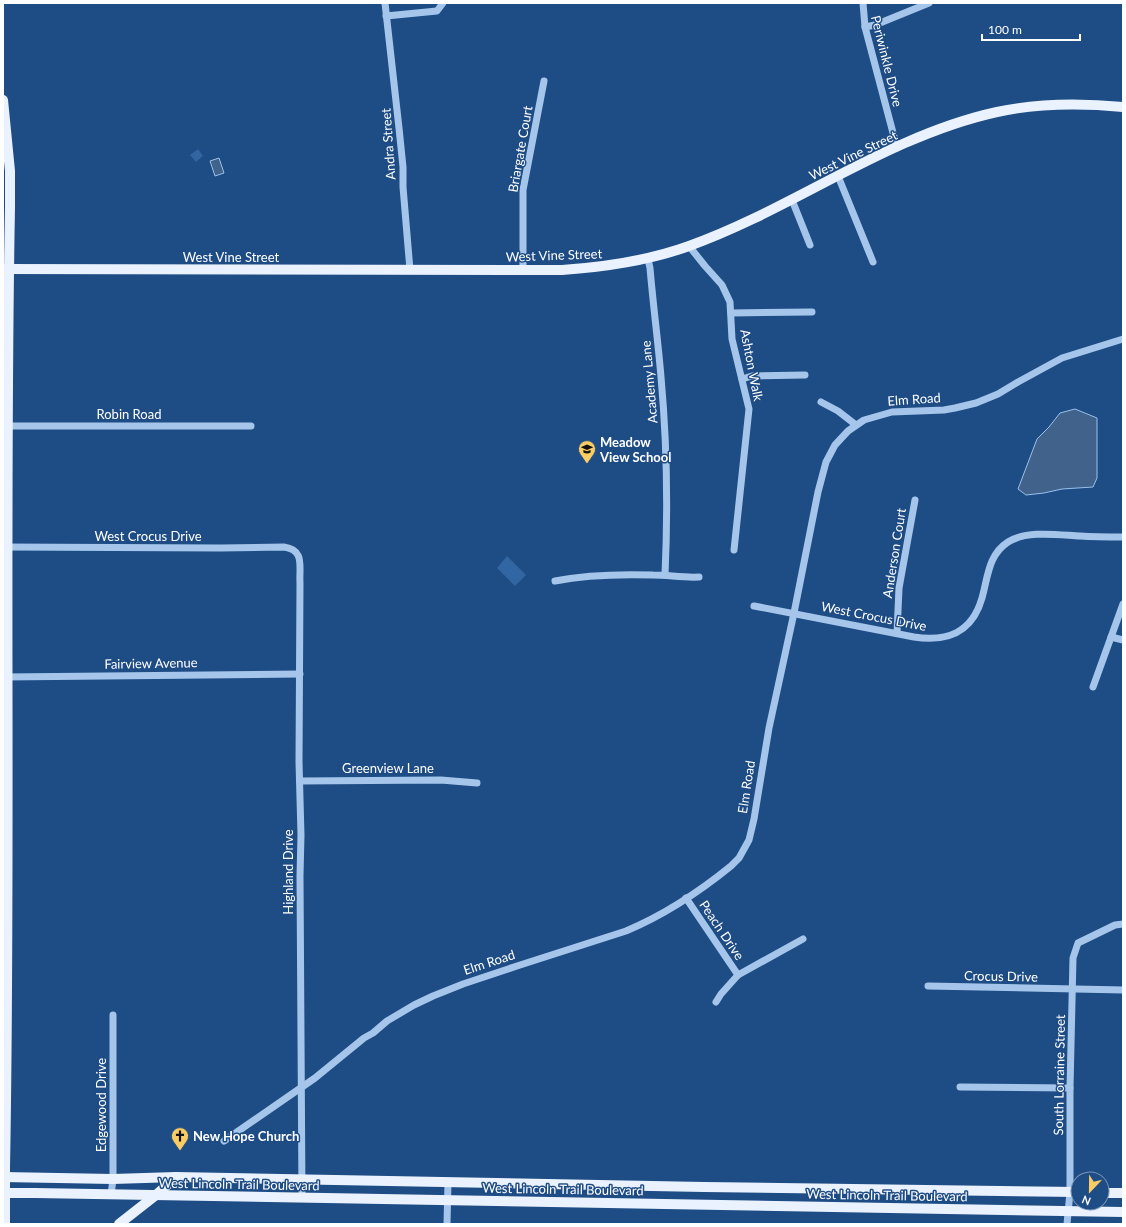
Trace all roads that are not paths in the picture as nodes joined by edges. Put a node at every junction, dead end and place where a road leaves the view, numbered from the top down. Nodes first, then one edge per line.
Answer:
1 (385, 3) edge
2 (443, 3) edge
3 (862, 3) edge
4 (929, 3) edge
5 (386, 16) junction
6 (865, 27) junction
7 (544, 81) dead end
8 (3, 100) edge
9 (1123, 107) edge
10 (897, 148) junction
11 (838, 176) junction
12 (792, 200) junction
13 (810, 245) dead end
14 (689, 246) junction
15 (648, 258) junction
16 (873, 262) dead end
17 (6, 269) edge
18 (410, 270) junction
19 (523, 270) junction
20 (812, 312) dead end
21 (731, 313) junction
22 (1123, 339) edge
23 (805, 375) dead end
24 (742, 379) junction
25 (821, 402) dead end
26 (856, 425) junction
27 (251, 426) dead end
28 (5, 427) edge
29 (915, 500) dead end
30 (1123, 537) edge
31 (5, 547) edge
32 (293, 549) joint
33 (734, 550) dead end
34 (665, 575) junction
35 (699, 577) dead end
36 (555, 581) dead end
37 (1123, 604) edge
38 (754, 606) dead end
39 (794, 613) junction
40 (897, 634) junction
41 (1111, 637) junction
42 (1123, 640) edge
43 (300, 674) junction
44 (5, 677) edge
45 (1092, 687) dead end
46 (300, 781) junction
47 (477, 784) dead end
48 (6, 810) edge
49 (686, 898) junction
50 (5, 924) edge
51 (1123, 924) edge
52 (803, 939) dead end
53 (738, 975) junction
54 (928, 986) dead end
55 (1073, 989) junction
56 (1123, 990) edge
57 (716, 1002) dead end
58 (113, 1016) dead end
59 (301, 1087) junction
60 (960, 1087) dead end
61 (1070, 1088) junction
62 (224, 1141) dead end
63 (1073, 1171) edge
64 (4, 1177) edge
65 (176, 1177) junction
66 (112, 1179) junction
67 (301, 1179) junction
68 (448, 1182) junction
69 (1070, 1192) edge
70 (4, 1193) edge
71 (1110, 1193) edge
72 (1123, 1193) edge
73 (111, 1195) junction
74 (156, 1195) junction
75 (302, 1198) junction
76 (448, 1200) junction
77 (1070, 1205) edge
78 (1068, 1211) junction
79 (1123, 1212) edge
80 (6, 1224) edge
81 (119, 1224) edge
82 (447, 1224) edge
83 (1067, 1224) edge

1 - 5 street, Andra Street
2 - 5 street
3 - 6 street, Periwinkle Drive
4 - 6 street
5 - 18 street, Andra Street
6 - 10 street, Periwinkle Drive
7 - 19 street, Briargate Court
8 - 17 main road
9 - 10 main road, West Vine Street
10 - 11 main road, West Vine Street
11 - 12 main road, West Vine Street
11 - 16 street
12 - 13 street
12 - 14 main road, West Vine Street
14 - 15 main road, West Vine Street
14 - 21 street, Ashton Walk
15 - 19 main road, West Vine Street
15 - 34 street, Academy Lane
17 - 18 main road, West Vine Street
17 - 28 main road
18 - 19 main road, West Vine Street
20 - 21 street
21 - 24 street, Ashton Walk
22 - 26 street, Elm Road
23 - 24 street
24 - 33 street, Ashton Walk
25 - 26 street
26 - 39 street, Elm Road
27 - 28 street, Robin Road
28 - 31 main road
29 - 40 street, Anderson Court
30 - 40 street, West Crocus Drive
31 - 32 street, West Crocus Drive
31 - 44 main road
32 - 43 street, Highland Drive
34 - 35 street
34 - 36 street
37 - 41 street
38 - 39 street, West Crocus Drive
39 - 40 street, West Crocus Drive
39 - 49 street, Elm Road
41 - 42 street
41 - 45 street
43 - 44 street, Fairview Avenue
43 - 46 street, Highland Drive
44 - 48 main road
46 - 47 street, Greenview Lane
46 - 59 street, Highland Drive
48 - 50 main road
49 - 53 street, Peach Drive
49 - 59 street, Elm Road
50 - 64 main road
51 - 55 street, South Lorraine Street
52 - 53 street
53 - 57 street
54 - 55 street, Crocus Drive
55 - 56 street, Crocus Drive
55 - 61 street, South Lorraine Street
58 - 66 street, Edgewood Drive
59 - 62 street, Elm Road
59 - 67 street, Highland Drive
60 - 61 street
61 - 63 street, South Lorraine Street
64 - 66 main road, West Lincoln Trail Boulevard
64 - 70 main road
65 - 66 main road, West Lincoln Trail Boulevard
65 - 67 main road, West Lincoln Trail Boulevard
65 - 74 main road
66 - 73 street, Edgewood Drive
67 - 68 main road, West Lincoln Trail Boulevard
67 - 75 street, Highland Drive
68 - 69 main road, West Lincoln Trail Boulevard
68 - 76 street
70 - 73 main road, West Lincoln Trail Boulevard
70 - 80 main road
71 - 72 main road
73 - 74 main road, West Lincoln Trail Boulevard
74 - 75 main road, West Lincoln Trail Boulevard
74 - 81 main road
75 - 76 main road, West Lincoln Trail Boulevard
76 - 78 main road, West Lincoln Trail Boulevard
76 - 82 street
77 - 78 street, South Lorraine Street
78 - 79 main road, West Lincoln Trail Boulevard
78 - 83 street, South Lorraine Street

